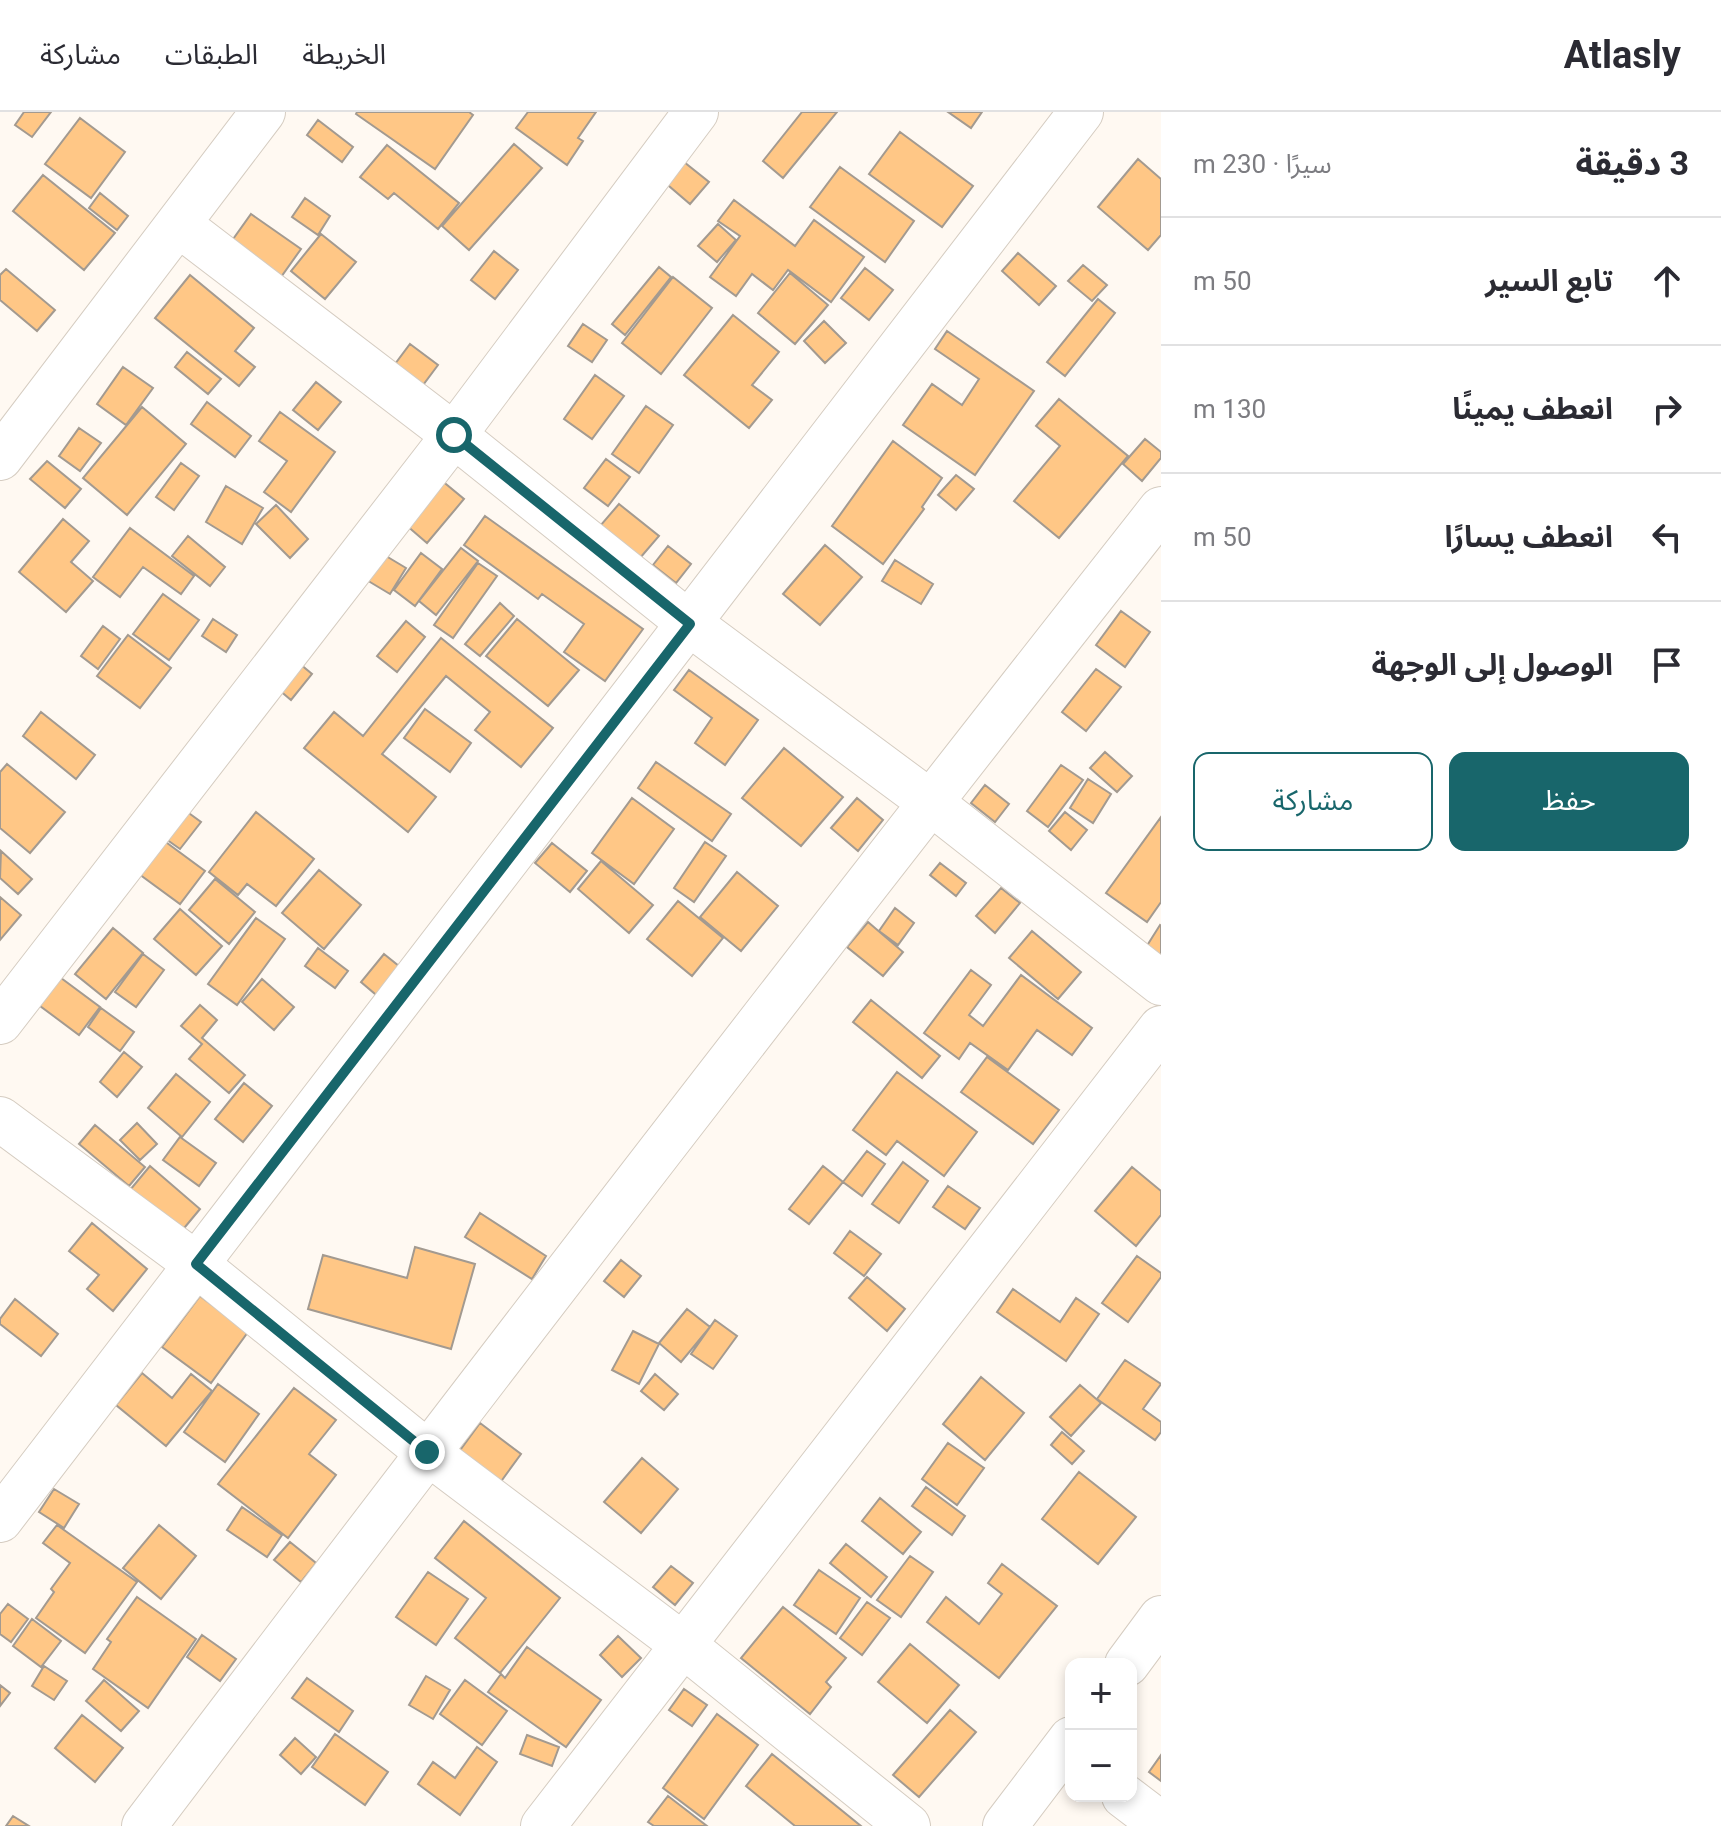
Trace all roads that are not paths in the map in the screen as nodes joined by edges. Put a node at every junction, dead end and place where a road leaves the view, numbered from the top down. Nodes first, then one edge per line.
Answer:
1 (696, 112) edge
2 (1081, 112) edge
3 (246, 118) edge
4 (178, 224) junction
5 (454, 435) junction
6 (0, 458) edge
7 (1161, 509) edge
8 (690, 624) junction
9 (930, 802) junction
10 (1161, 983) edge
11 (0, 1022) edge
12 (1161, 1028) edge
13 (0, 1119) edge
14 (196, 1264) junction
15 (427, 1452) junction
16 (0, 1520) edge
17 (1161, 1618) edge
18 (682, 1644) junction
19 (1131, 1658) edge
20 (1065, 1752) edge
21 (1132, 1802) edge
22 (1161, 1824) edge
23 (144, 1826) edge
24 (543, 1826) edge
25 (908, 1826) edge
26 (1005, 1826) edge

1 - 5 street
2 - 8 street
3 - 4 street
4 - 5 street
4 - 6 street
5 - 8 street
5 - 11 street
7 - 9 street
8 - 9 street
8 - 14 street
9 - 10 street
9 - 15 street
12 - 18 street
13 - 14 street
14 - 15 street
14 - 16 street
15 - 18 street
15 - 23 street
17 - 19 street
18 - 24 street
18 - 25 street
20 - 26 street
21 - 22 street

